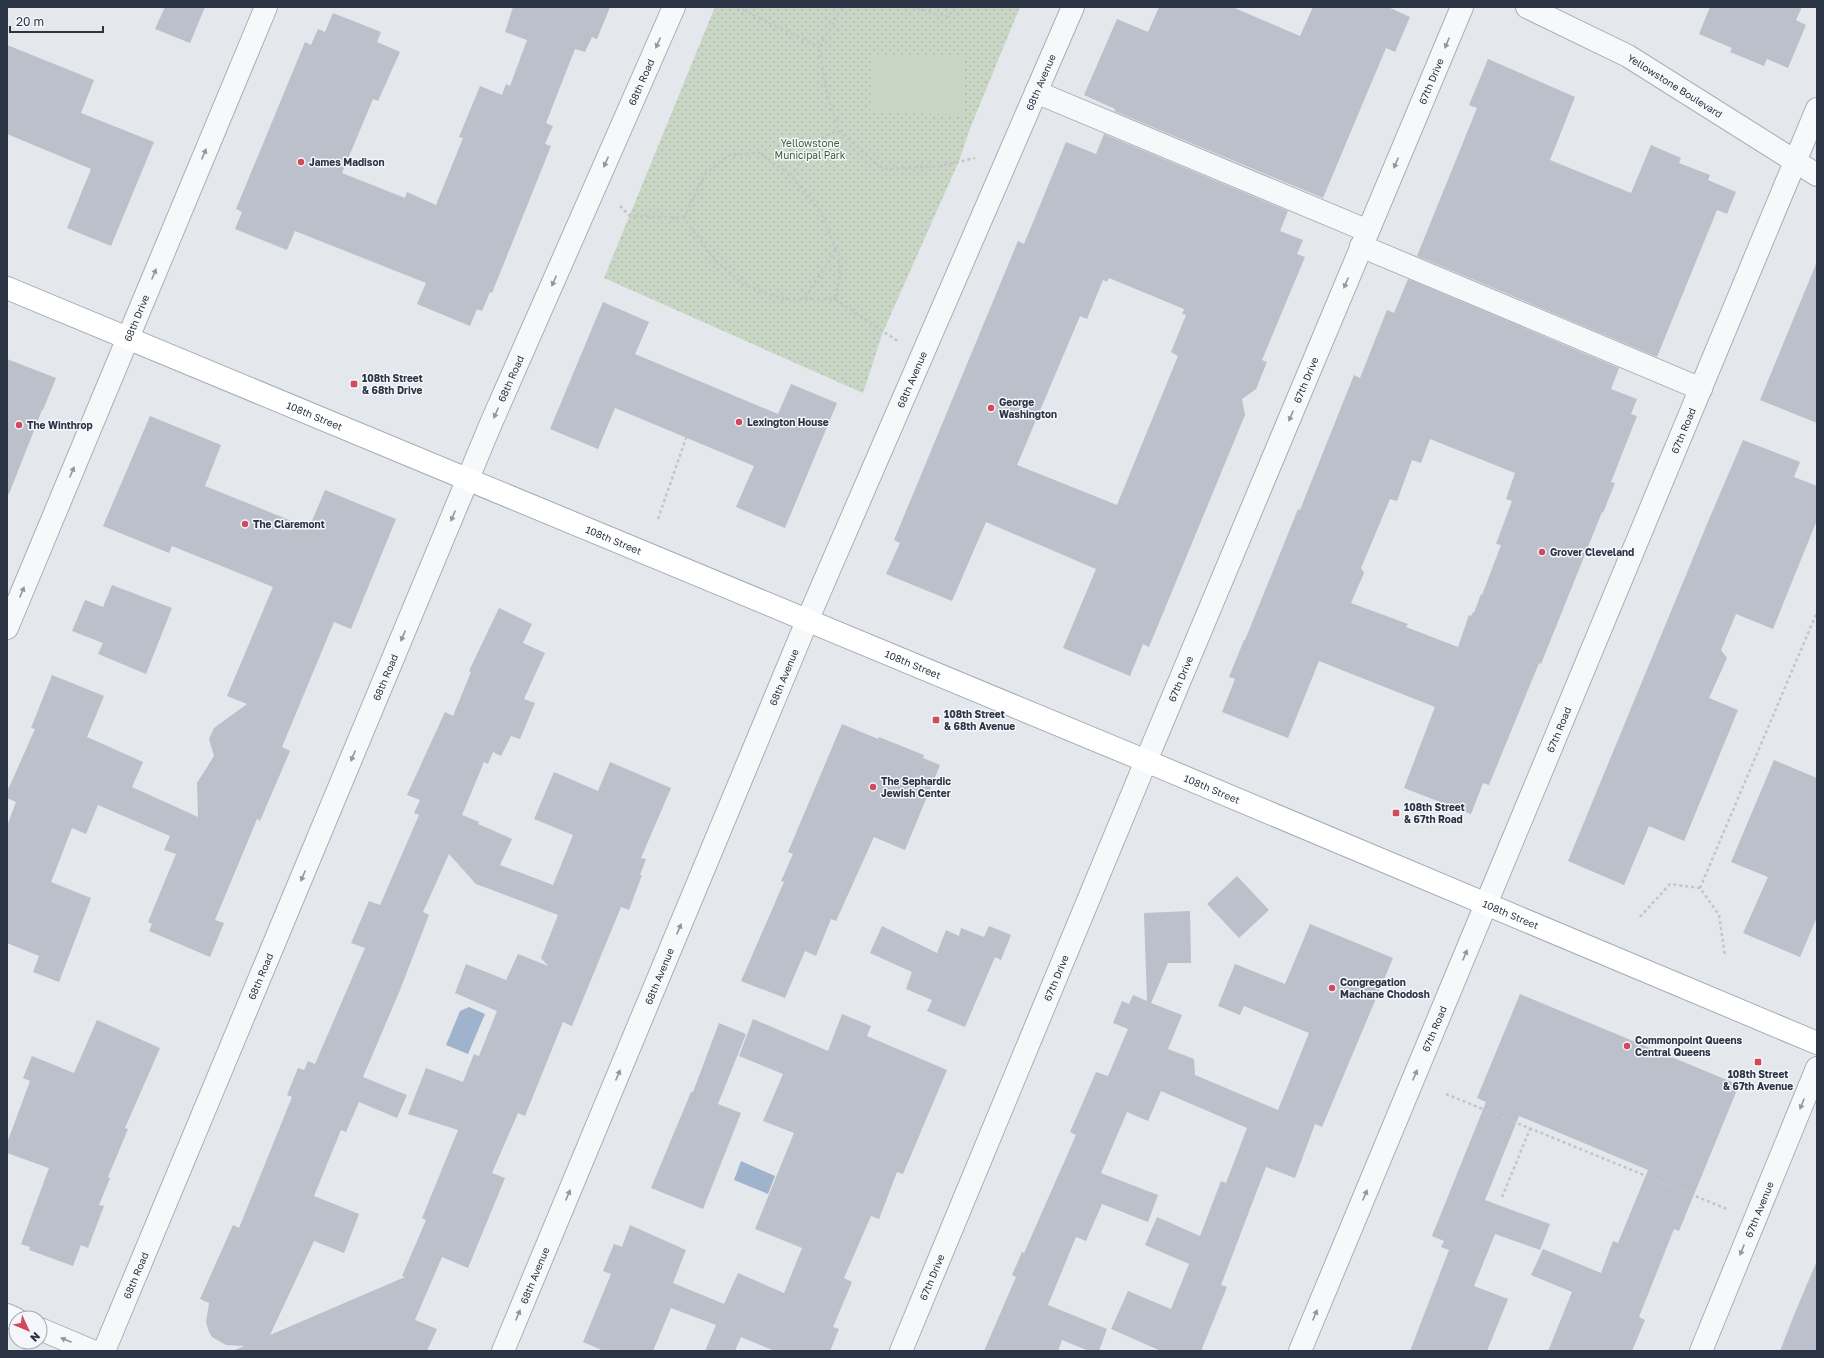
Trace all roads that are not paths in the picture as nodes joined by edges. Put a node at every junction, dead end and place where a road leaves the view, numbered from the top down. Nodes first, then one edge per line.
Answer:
1 (266, 7) edge
2 (674, 7) edge
3 (1074, 7) edge
4 (1462, 7) edge
5 (1526, 7) edge
6 (1036, 92) junction
7 (1817, 109) edge
8 (1796, 161) junction
9 (1817, 175) edge
10 (1365, 239) junction
11 (7, 288) edge
12 (128, 338) junction
13 (1701, 389) junction
14 (468, 480) junction
15 (807, 621) junction
16 (7, 628) edge
17 (1146, 761) junction
18 (1486, 905) junction
19 (1817, 1043) edge
20 (1817, 1068) edge
21 (48, 1332) edge
22 (92, 1351) edge
23 (104, 1351) edge
24 (503, 1351) edge
25 (901, 1351) edge
26 (1300, 1351) edge
27 (1701, 1351) edge

12 -> 1 street, 68th Drive
2 -> 14 street, 68th Road
3 - 6 street, 68th Avenue
4 -> 10 street, 67th Drive
5 - 8 street, Yellowstone Boulevard
6 - 10 street
6 - 15 street, 68th Avenue
7 - 8 street, 67th Road
8 - 9 street, Yellowstone Boulevard
8 - 13 street, 67th Road
10 - 13 street
10 -> 17 street, 67th Drive
11 - 12 main road, 108th Street
12 - 14 main road, 108th Street
16 -> 12 street, 68th Drive
13 - 18 street, 67th Road
14 - 15 main road, 108th Street
14 -> 23 street, 68th Road
15 - 17 main road, 108th Street
24 -> 15 street, 68th Avenue
17 - 18 main road, 108th Street
17 - 25 street, 67th Drive
18 - 19 main road, 108th Street
26 -> 18 street, 67th Road
20 -> 27 street, 67th Avenue
22 -> 21 street

